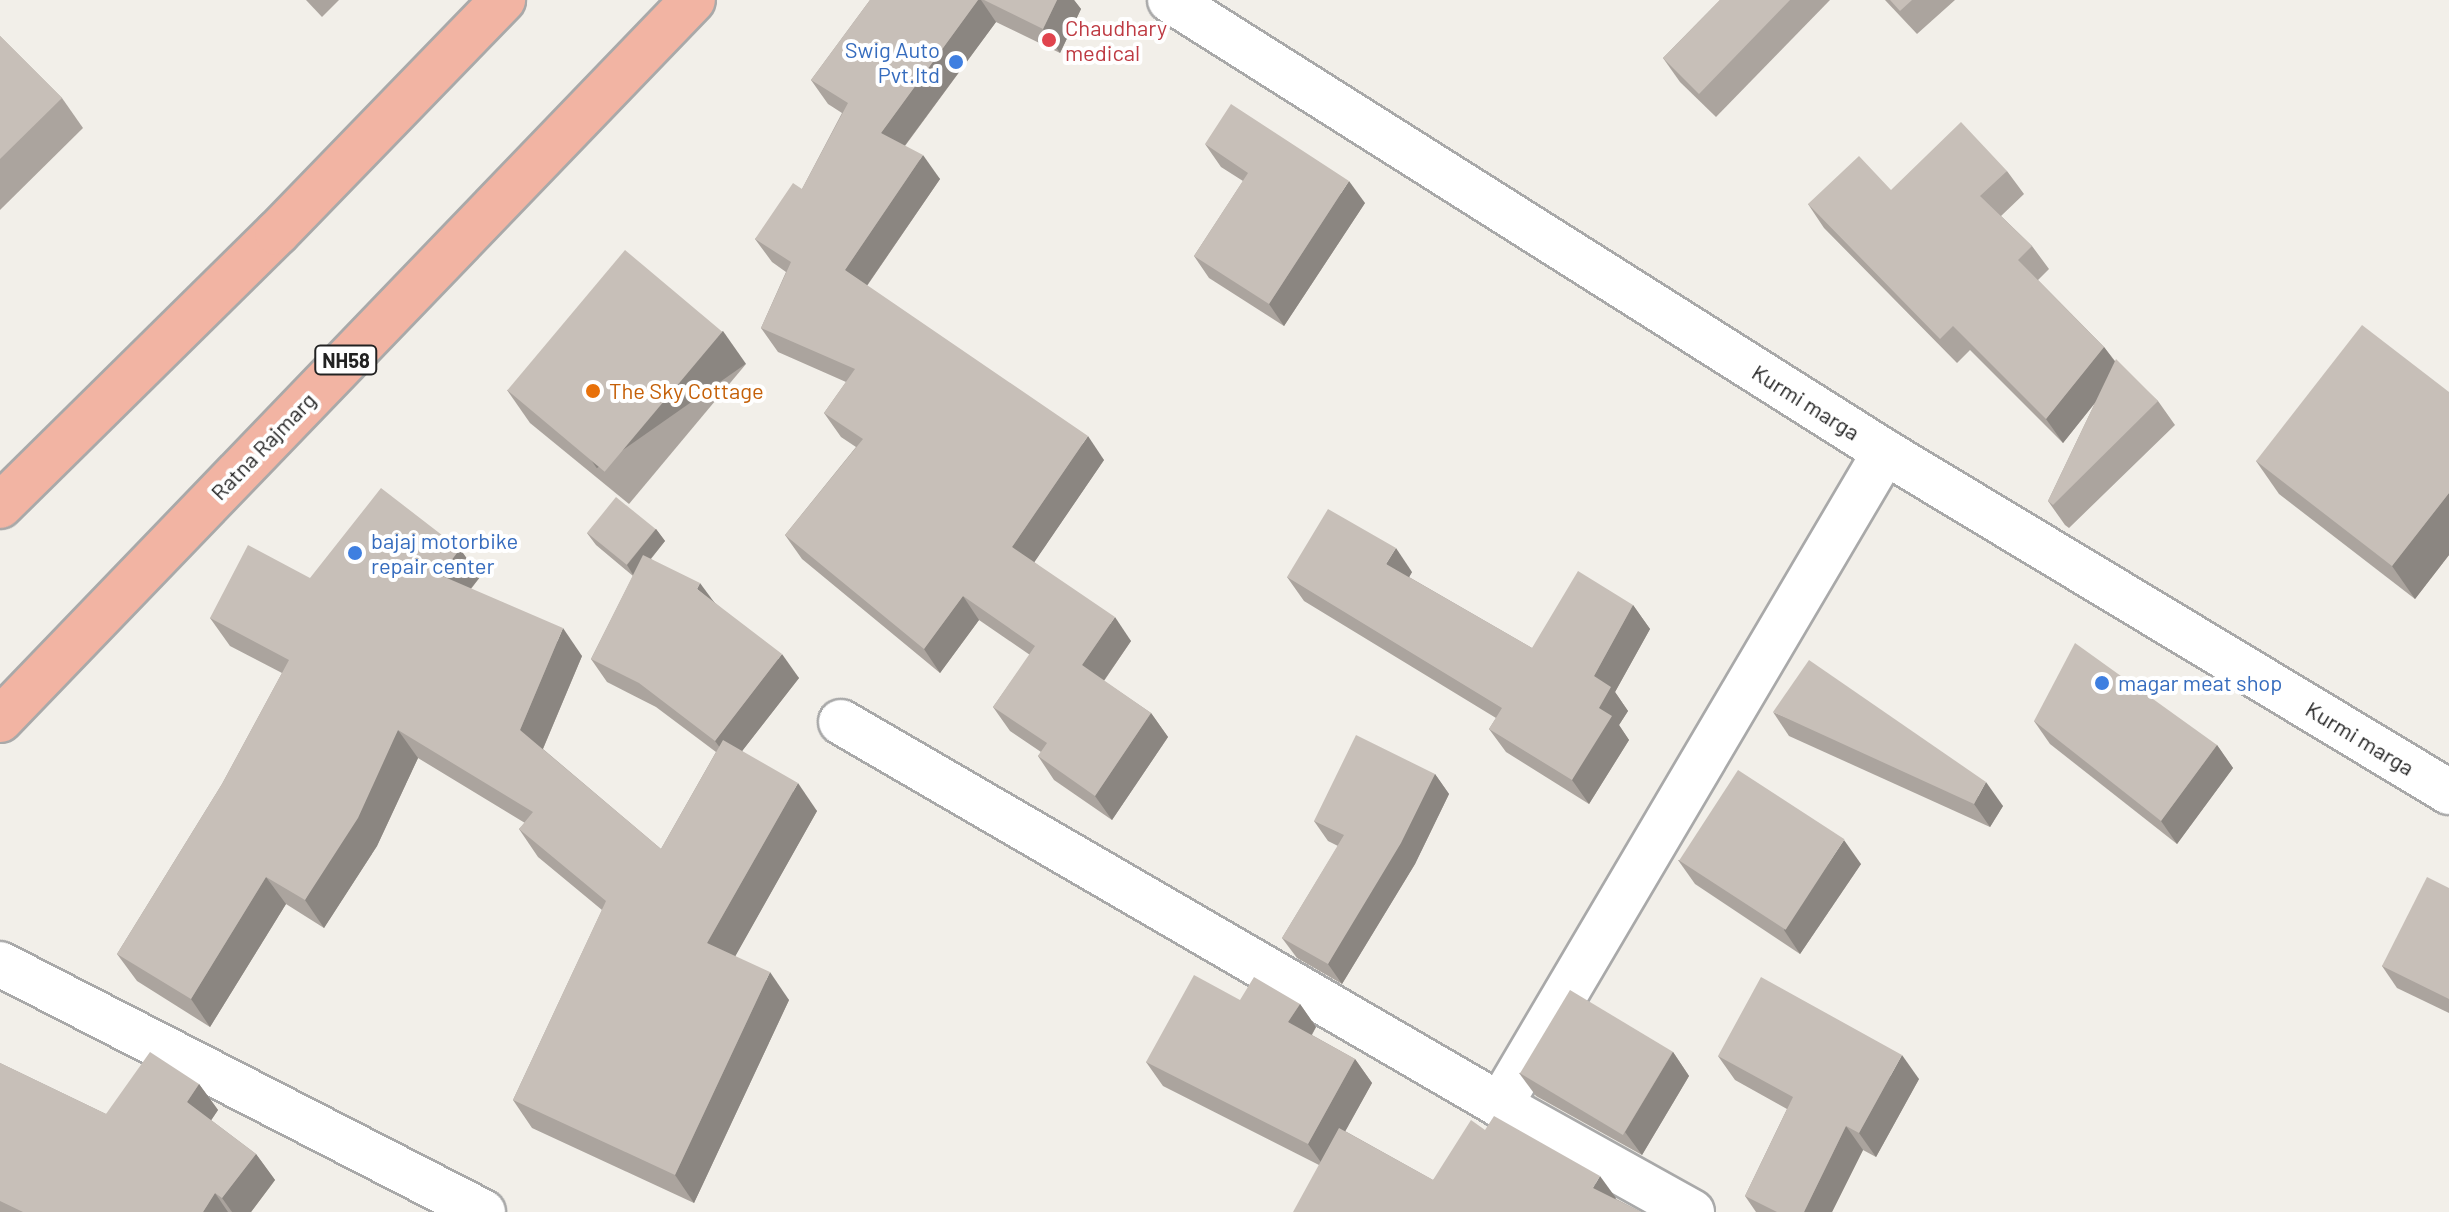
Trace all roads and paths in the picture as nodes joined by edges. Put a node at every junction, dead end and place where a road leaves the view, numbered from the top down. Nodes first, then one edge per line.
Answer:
1 (503, 0) edge
2 (693, 0) edge
3 (1170, 0) edge
4 (1885, 452) junction
5 (0, 506) edge
6 (0, 720) edge
7 (841, 722) dead end
8 (2449, 792) edge
9 (0, 964) edge
10 (1500, 1105) junction
11 (483, 1212) edge
12 (1692, 1212) edge

1 - 5 highway
2 - 6 highway, Ratna Rajmarg / NH58
3 - 4 street, Kurmi marga
4 - 8 street, Kurmi marga
4 - 10 street
7 - 10 street
9 - 11 street
10 - 12 street

